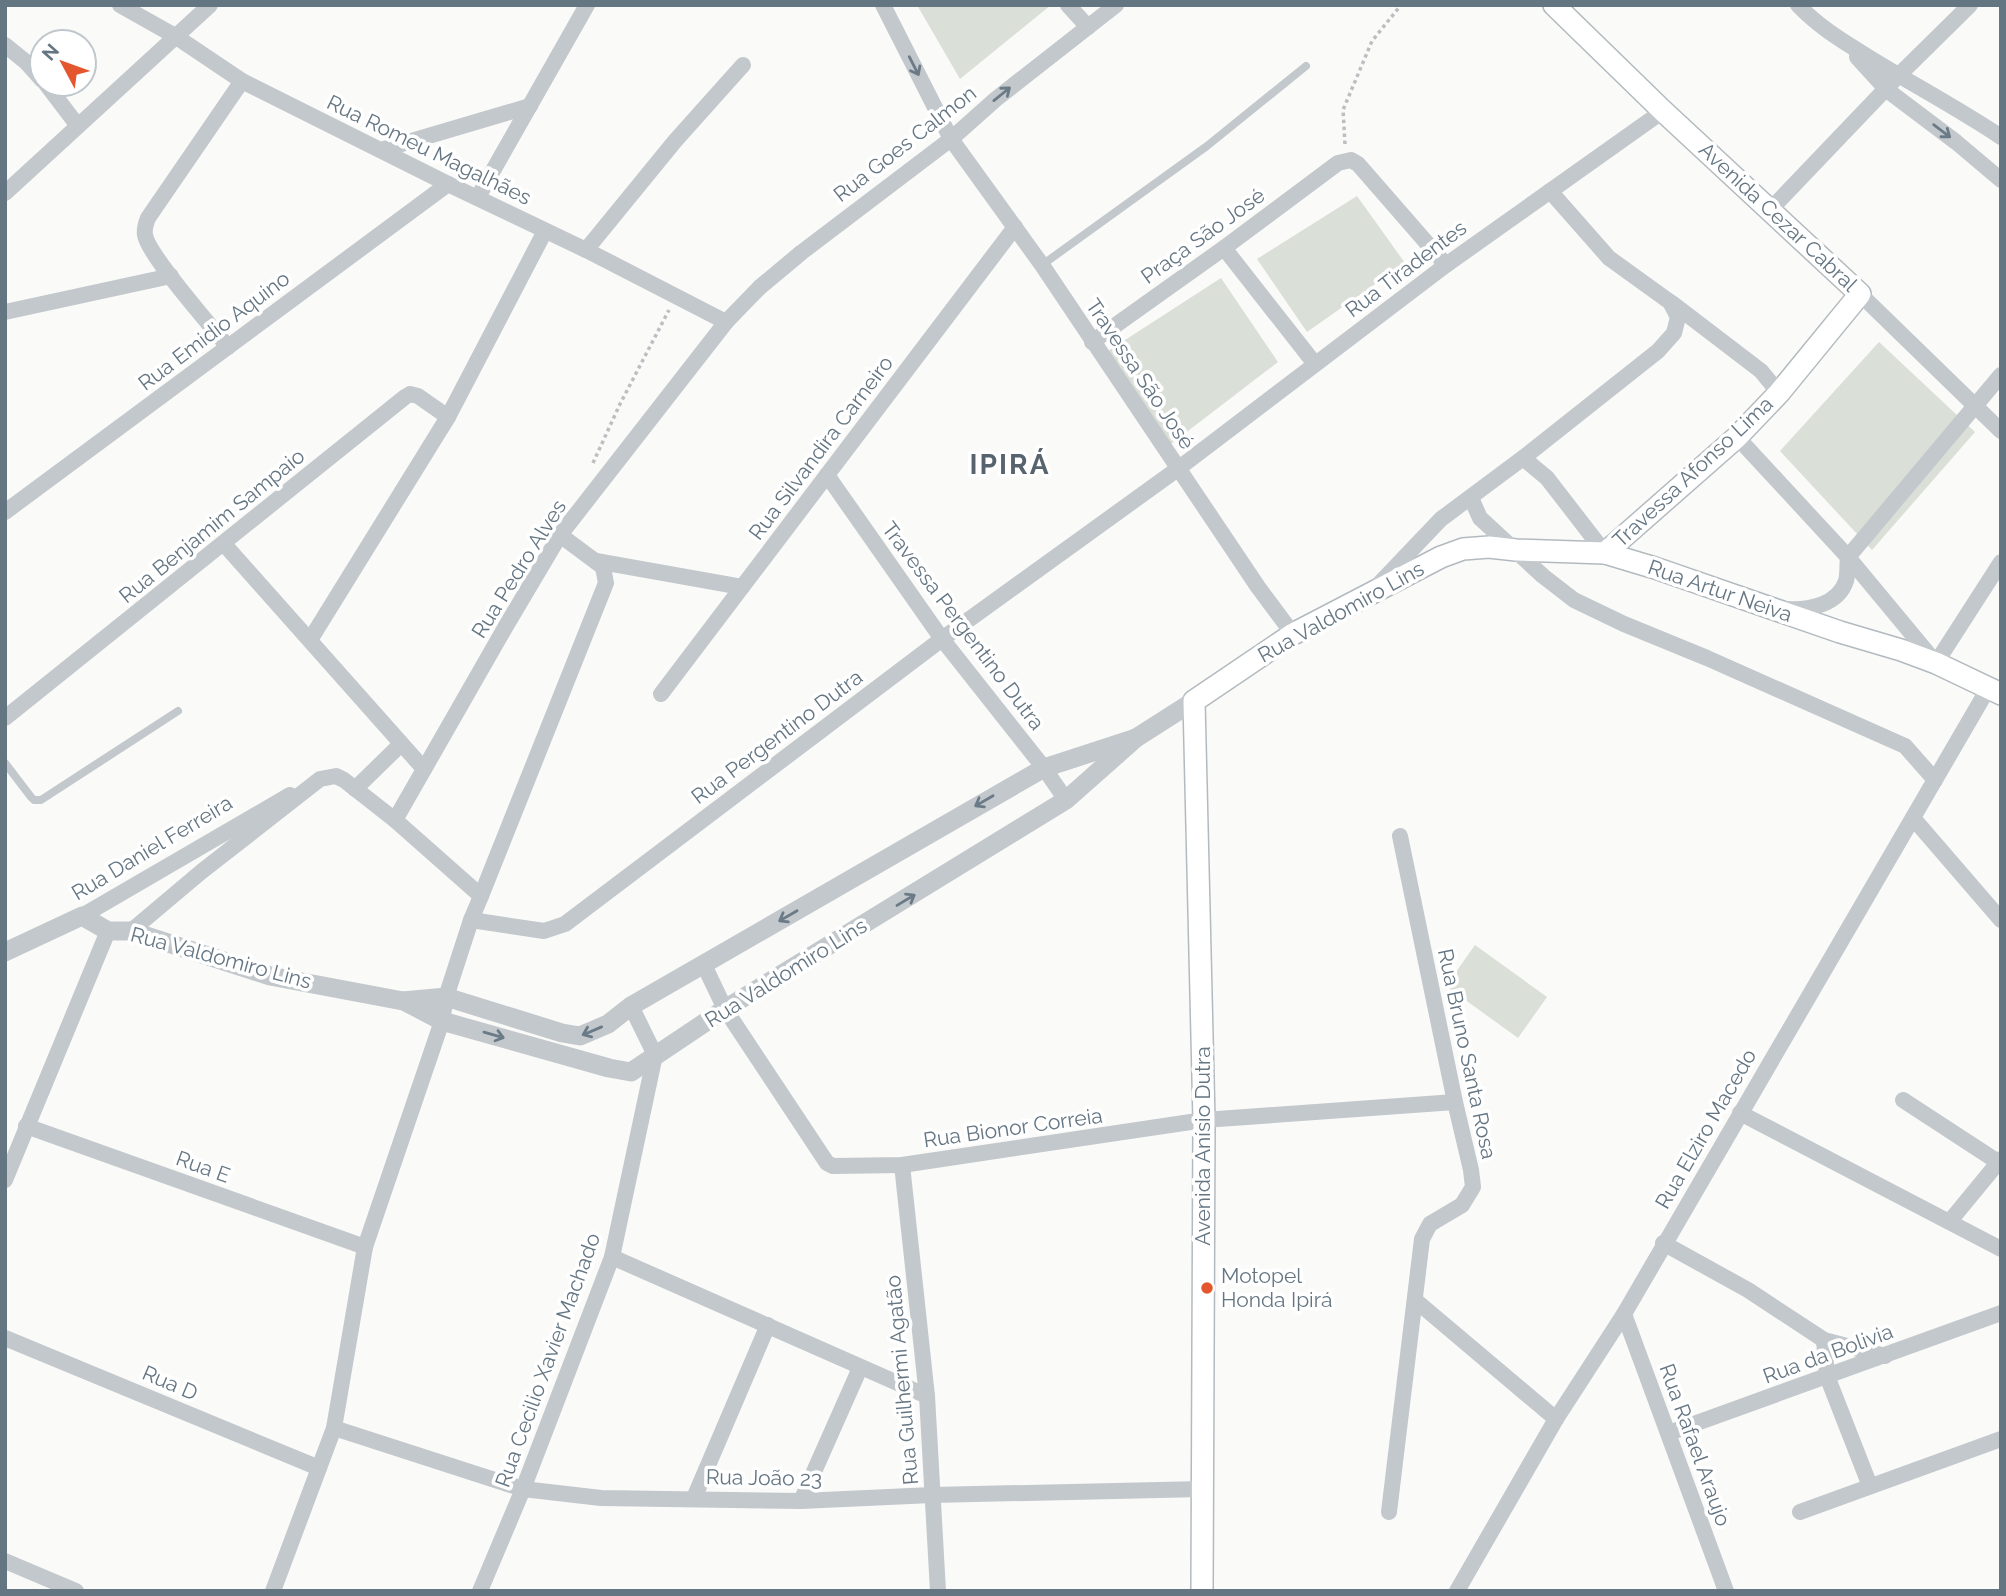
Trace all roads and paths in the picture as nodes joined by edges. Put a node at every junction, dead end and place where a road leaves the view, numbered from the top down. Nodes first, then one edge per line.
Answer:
1 (120, 5) edge
2 (210, 5) edge
3 (587, 5) edge
4 (883, 5) edge
5 (1068, 5) edge
6 (1116, 5) edge
7 (1401, 5) edge
8 (1554, 5) edge
9 (1798, 5) edge
10 (1970, 5) edge
11 (1088, 27) junction
12 (175, 36) junction
13 (1842, 40) junction
14 (5, 45) edge
15 (28, 64) edge
16 (743, 65) dead end
17 (1306, 66) dead end
18 (1898, 76) junction
19 (242, 81) junction
20 (1887, 90) junction
21 (57, 98) edge
22 (530, 106) junction
23 (1663, 111) junction
24 (78, 126) junction
25 (2001, 137) edge
26 (951, 139) junction
27 (380, 150) junction
28 (1342, 161) junction
29 (2001, 180) edge
30 (448, 184) junction
31 (1550, 191) junction
32 (5, 193) edge
33 (478, 197) junction
34 (1771, 209) junction
35 (1015, 227) junction
36 (545, 232) junction
37 (1224, 248) junction
38 (586, 250) junction
39 (1042, 265) junction
40 (1446, 265) junction
41 (171, 276) junction
42 (1860, 294) junction
43 (676, 295) junction
44 (1670, 302) junction
45 (5, 312) edge
46 (726, 322) junction
47 (1093, 342) junction
48 (228, 347) junction
49 (1315, 364) junction
50 (2001, 375) edge
51 (1779, 393) junction
52 (1973, 406) junction
53 (448, 417) junction
54 (2001, 431) edge
55 (1737, 438) junction
56 (1523, 458) junction
57 (593, 464) dead end
58 (1179, 468) junction
59 (827, 475) junction
60 (1471, 498) junction
61 (5, 512) edge
62 (560, 535) junction
63 (224, 544) junction
64 (1516, 550) junction
65 (1605, 553) junction
66 (1441, 557) joint
67 (1848, 557) junction
68 (596, 561) junction
69 (2001, 562) edge
70 (742, 587) junction
71 (1366, 597) junction
72 (1774, 608) junction
73 (1293, 634) junction
74 (942, 639) junction
75 (310, 640) junction
76 (1936, 663) junction
77 (1995, 690) edge
78 (661, 694) dead end
79 (1194, 702) junction
80 (178, 711) dead end
81 (5, 718) edge
82 (1136, 738) junction
83 (401, 744) junction
84 (5, 762) edge
85 (1044, 768) junction
86 (424, 769) junction
87 (320, 779) junction
88 (1935, 780) junction
89 (355, 789) junction
90 (1066, 800) junction
91 (1913, 818) junction
92 (395, 820) junction
93 (1400, 835) dead end
94 (481, 896) junction
95 (82, 916) junction
96 (471, 920) junction
97 (2001, 920) edge
98 (108, 930) junction
99 (131, 931) junction
100 (5, 952) edge
101 (704, 965) junction
102 (446, 997) junction
103 (403, 1001) junction
104 (631, 1006) junction
105 (725, 1009) junction
106 (442, 1021) junction
107 (655, 1055) junction
108 (1903, 1100) dead end
109 (1455, 1101) junction
110 (1740, 1114) junction
111 (1204, 1121) junction
112 (26, 1126) junction
113 (1999, 1160) edge
114 (902, 1166) junction
115 (5, 1180) edge
116 (1950, 1221) junction
117 (1663, 1243) junction
118 (365, 1247) junction
119 (2001, 1249) edge
120 (612, 1257) junction
121 (1415, 1300) junction
122 (2001, 1313) edge
123 (1624, 1314) junction
124 (768, 1325) junction
125 (5, 1338) edge
126 (1824, 1340) junction
127 (1885, 1356) junction
128 (860, 1368) junction
129 (1827, 1376) junction
130 (927, 1396) junction
131 (1556, 1419) junction
132 (334, 1428) junction
133 (1669, 1433) junction
134 (2001, 1439) edge
135 (319, 1468) junction
136 (1870, 1486) junction
137 (523, 1489) junction
138 (1203, 1489) junction
139 (932, 1495) junction
140 (695, 1498) junction
141 (800, 1501) junction
142 (1389, 1512) dead end
143 (1800, 1512) dead end
144 (5, 1562) edge
145 (52, 1586) edge
146 (76, 1591) edge
147 (273, 1591) edge
148 (480, 1591) edge
149 (938, 1591) edge
150 (1202, 1591) edge
151 (1457, 1591) edge
152 (1726, 1591) edge

1 - 12 street, Rua Romeu Magalhães
2 - 12 street
3 - 22 street
4 -> 26 street, Travessa São José
5 - 11 street
6 - 11 street, Rua Goes Calmon
7 - 28 path
8 - 23 main road, Avenida Cezar Cabral
9 - 13 street
10 - 18 street
26 -> 11 street, Rua Goes Calmon
12 - 19 street, Rua Romeu Magalhães
12 - 24 street
13 - 18 street
13 - 20 street
14 - 15 street
16 - 38 street
17 - 39 lane
18 - 20 street
18 - 25 street
19 - 27 street, Rua Romeu Magalhães
19 - 41 street
20 -> 29 street
20 - 34 street
21 - 24 street
22 - 27 street
22 - 33 street
23 - 31 street, Rua Tiradentes
23 - 34 main road, Avenida Cezar Cabral
24 - 32 street
26 - 35 street, Travessa São José
26 - 46 street, Rua Goes Calmon
27 - 30 street, Rua Romeu Magalhães
28 - 37 street, Praça São José
28 - 40 street
30 - 33 street, Rua Romeu Magalhães
30 - 48 street, Rua Emidio Aquino
31 - 40 street, Rua Tiradentes
31 - 44 street
33 - 36 street, Rua Romeu Magalhães
34 - 42 main road, Avenida Cezar Cabral
35 - 39 street, Travessa São José
35 - 59 street, Rua Silvandira Carneiro
36 - 38 street, Rua Romeu Magalhães
36 - 53 street
37 - 47 street, Praça São José
37 - 49 street
38 - 43 street, Rua Romeu Magalhães
39 - 47 street, Travessa São José
40 - 49 street, Rua Tiradentes
41 - 45 street
41 - 48 street
42 - 51 main road, Travessa Afonso Lima
42 - 52 street, Avenida Cezar Cabral
43 - 46 street, Rua Romeu Magalhães
43 - 57 path
44 - 51 street
44 - 56 street
46 - 62 street, Rua Pedro Alves
47 - 58 street, Travessa São José
48 - 61 street, Rua Emidio Aquino
49 - 58 street, Rua Tiradentes
50 - 52 street
51 - 55 main road, Travessa Afonso Lima
52 - 54 street, Avenida Cezar Cabral
52 - 67 street
53 - 63 street, Rua Benjamim Sampaio
53 - 75 street
55 - 65 main road, Travessa Afonso Lima
55 - 67 street
56 - 60 street
56 - 65 street
58 - 73 street, Travessa São José
58 - 74 street, Rua Pergentino Dutra
59 - 70 street, Rua Silvandira Carneiro
59 - 74 street, Travessa Pergentino Dutra
60 - 64 street
60 - 71 street
62 - 68 street
62 - 86 street, Rua Pedro Alves
63 - 75 street
63 - 81 street, Rua Benjamim Sampaio
64 - 65 main road, Rua Artur Neiva
64 - 66 main road, Rua Artur Neiva
64 - 88 street
65 - 72 main road, Rua Artur Neiva
66 - 71 main road, Rua Valdomiro Lins
67 - 72 street
67 - 76 street
68 - 70 street
68 - 94 street
69 - 76 street
70 - 78 street, Rua Silvandira Carneiro
71 - 73 main road, Rua Valdomiro Lins
72 - 76 main road, Rua Artur Neiva
73 - 79 main road, Rua Valdomiro Lins
74 - 85 street, Travessa Pergentino Dutra
74 - 96 street, Rua Pergentino Dutra
75 - 83 street
76 - 77 main road, Rua Artur Neiva
77 - 88 street, Rua Elziro Macedo
79 - 82 street, Rua Valdomiro Lins
79 - 111 main road, Avenida Anísio Dutra
80 - 84 lane
82 - 85 street, Rua Valdomiro Lins
82 - 90 street, Rua Valdomiro Lins
83 - 86 street
83 - 89 street
85 - 90 street, Travessa Pergentino Dutra
85 -> 101 street, Rua Valdomiro Lins
86 - 92 street, Rua Pedro Alves
87 - 89 street
87 - 95 street, Rua Daniel Ferreira
87 - 99 street
88 - 91 street, Rua Elziro Macedo
89 - 92 street
105 -> 90 street, Rua Valdomiro Lins
91 - 97 street
91 - 110 street, Rua Elziro Macedo
92 - 94 street
93 - 109 street, Rua Bruno Santa Rosa
94 - 96 street
95 - 98 street, Rua Valdomiro Lins
95 - 100 street, Rua Daniel Ferreira
96 - 102 street
98 - 99 street, Rua Valdomiro Lins
98 - 112 street
99 - 103 street, Rua Valdomiro Lins
101 - 104 street, Rua Valdomiro Lins
101 - 105 street
102 - 103 street, Rua Valdomiro Lins
104 -> 102 street, Rua Valdomiro Lins
102 - 106 street
103 - 106 street, Rua Valdomiro Lins
104 - 107 street
105 - 107 street, Rua Valdomiro Lins
105 - 114 street, Rua Bionor Correia
106 -> 107 street, Rua Valdomiro Lins
106 - 118 street
107 - 120 street, Rua Cecilio Xavier Machado
108 - 113 street
109 - 111 street, Rua Bionor Correia
109 - 121 street, Rua Bruno Santa Rosa
110 - 116 street
110 - 117 street, Rua Elziro Macedo
111 - 114 street, Rua Bionor Correia
111 - 138 main road, Avenida Anísio Dutra
112 - 115 street
112 - 118 street, Rua E
113 - 116 street
114 - 130 street, Rua Guilhermi Agatão
116 - 119 street
117 - 123 street, Rua Elziro Macedo
117 - 126 street
118 - 132 street
120 - 124 street
120 - 137 street, Rua Cecilio Xavier Machado
121 - 131 street
121 - 142 street, Rua Bruno Santa Rosa
122 - 127 street, Rua da Bolivia
123 - 131 street, Rua Elziro Macedo
123 - 133 street, Rua Rafael Araujo
124 - 128 street
124 - 140 street
125 - 135 street, Rua D
126 - 127 street
126 - 129 street
127 - 129 street, Rua da Bolivia
128 - 130 street
128 - 141 street
129 - 133 street, Rua da Bolivia
129 - 136 street
130 - 139 street, Rua Guilhermi Agatão
131 - 151 street, Rua Elziro Macedo
132 - 135 street
132 - 137 street, Rua João 23
133 - 152 street, Rua Rafael Araujo
134 - 136 street
135 - 147 street
136 - 143 street
137 - 140 street, Rua João 23
137 - 148 street, Rua Cecilio Xavier Machado
138 - 139 street, Rua João 23
138 - 150 main road, Avenida Anísio Dutra
139 - 141 street, Rua João 23
139 - 149 street, Rua Guilhermi Agatão
140 - 141 street, Rua João 23
144 - 145 street
145 - 146 street

